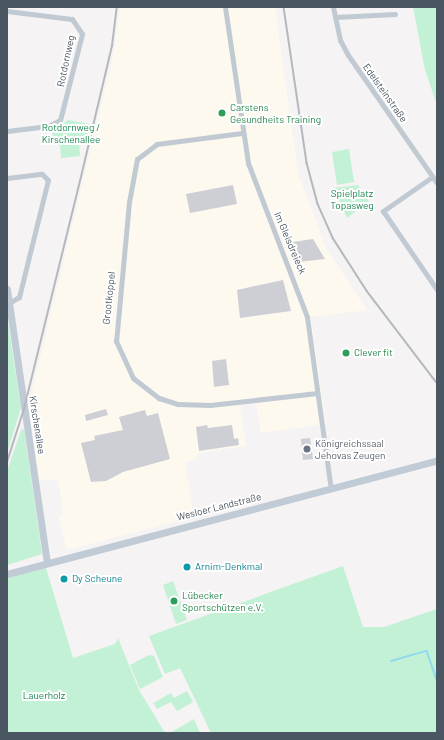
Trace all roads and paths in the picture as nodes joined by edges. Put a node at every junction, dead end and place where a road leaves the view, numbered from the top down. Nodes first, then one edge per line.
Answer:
1 (226, 7) edge
2 (333, 7) edge
3 (7, 11) edge
4 (395, 14) dead end
5 (335, 17) junction
6 (7, 131) edge
7 (242, 133) junction
8 (432, 177) junction
9 (7, 178) edge
10 (437, 183) edge
11 (7, 289) edge
12 (437, 290) edge
13 (9, 303) junction
14 (317, 393) junction
15 (437, 460) edge
16 (331, 489) junction
17 (47, 563) junction
18 (7, 574) edge

1 - 7 street, Im Gleisdreieck
2 - 5 street, Edelsteinstraße
3 - 6 street, Rotdornweg
4 - 5 street
5 - 8 street, Edelsteinstraße
7 - 14 street, Im Gleisdreieck
7 - 14 street, Grootkoppel
8 - 10 street, Edelsteinstraße
8 - 12 street
9 - 13 street
11 - 13 main road, Kirschenallee
13 - 17 main road, Kirschenallee
14 - 16 street, Im Gleisdreieck
15 - 16 main road, Wesloer Landstraße
16 - 17 main road, Wesloer Landstraße
17 - 18 main road, Wesloer Landstraße

